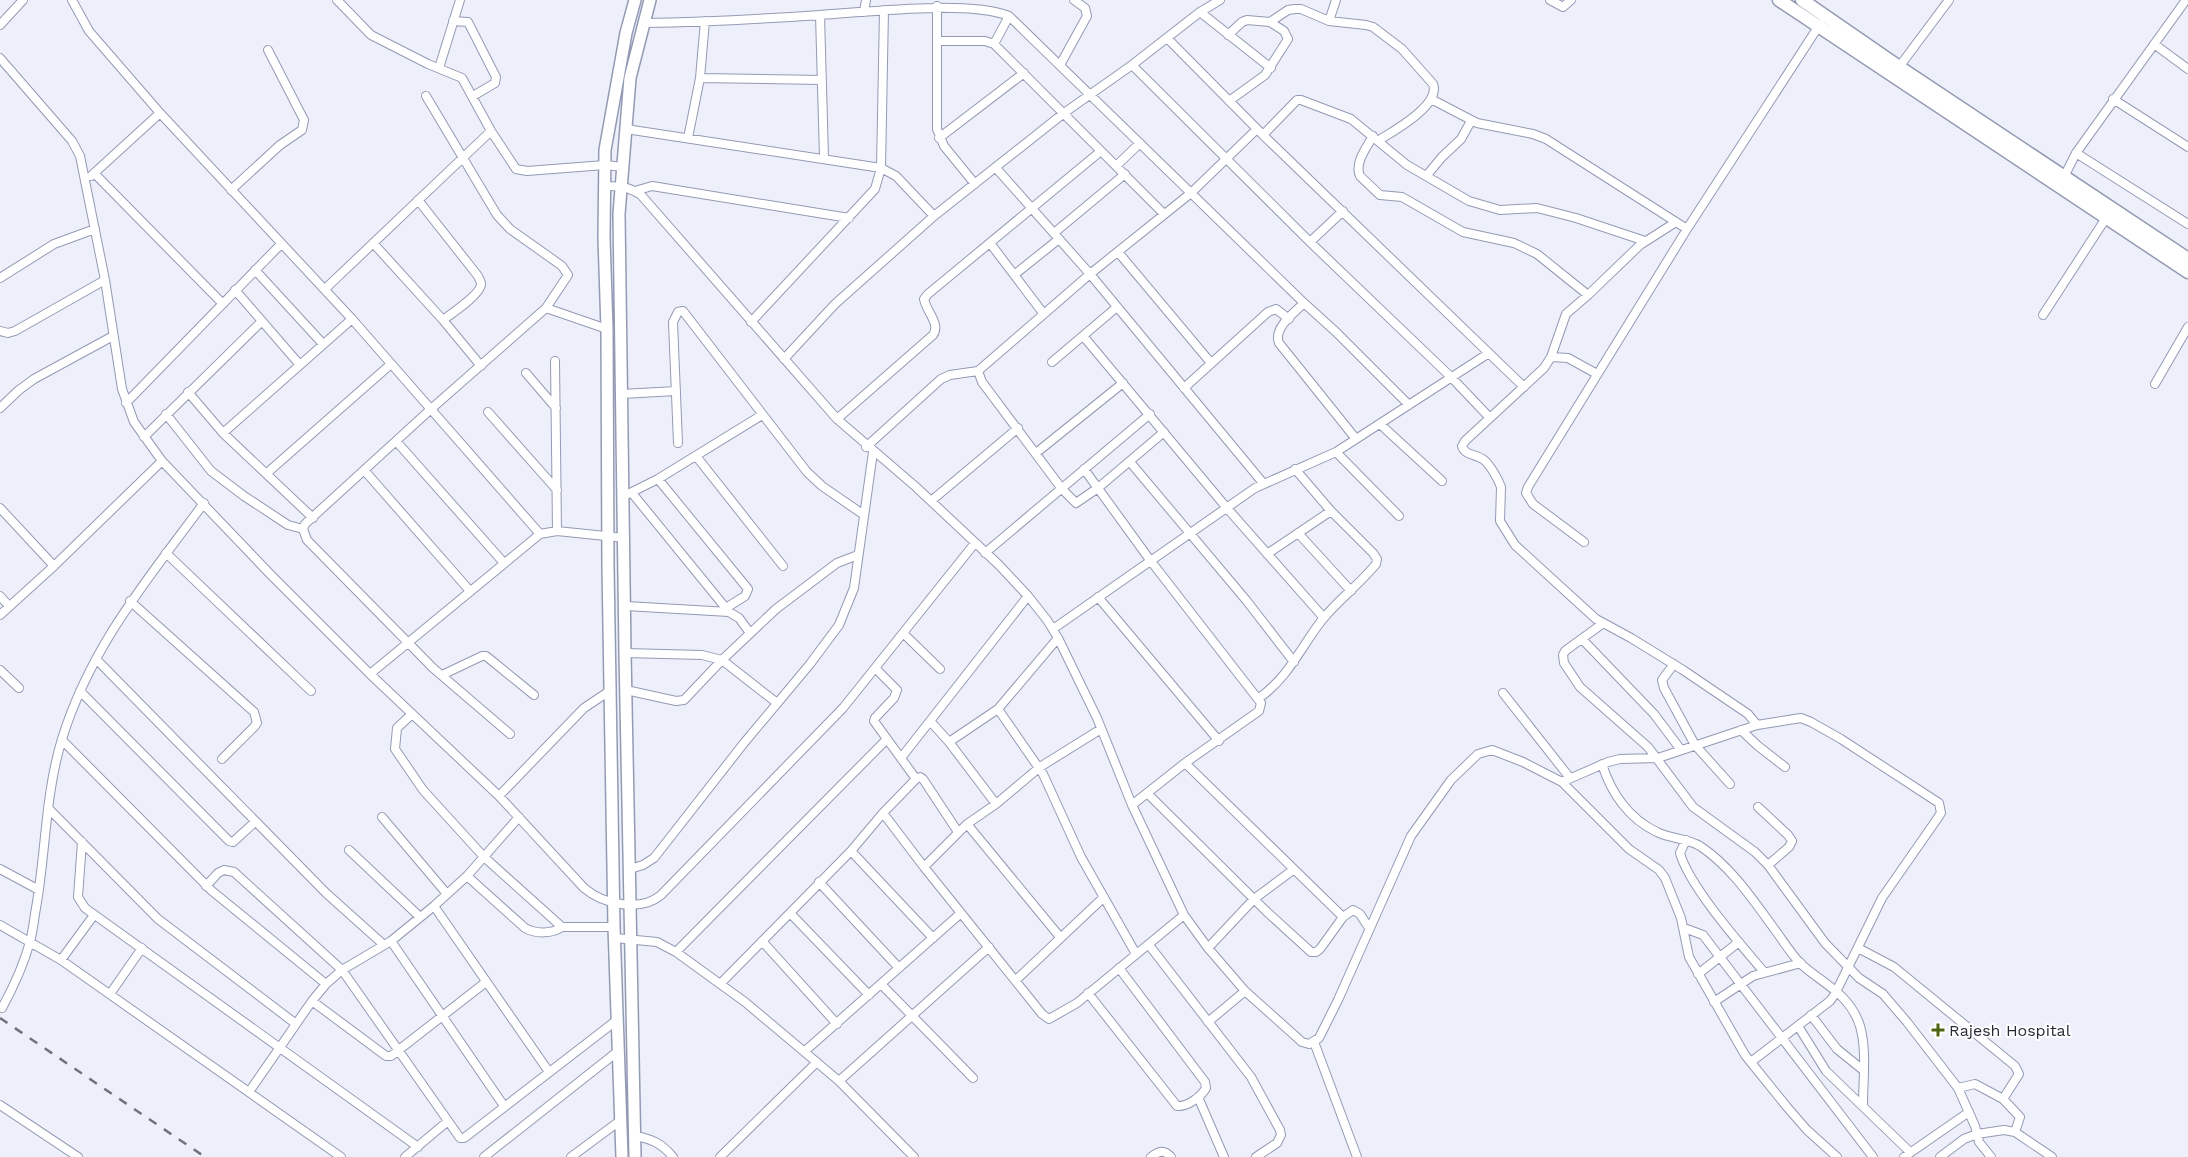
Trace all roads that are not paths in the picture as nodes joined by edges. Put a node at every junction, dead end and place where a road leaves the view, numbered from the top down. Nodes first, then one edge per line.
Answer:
1 (72, 0) edge
2 (337, 0) edge
3 (460, 0) edge
4 (635, 0) edge
5 (650, 0) edge
6 (866, 0) edge
7 (1074, 0) edge
8 (1220, 0) edge
9 (1336, 0) edge
10 (1550, 0) edge
11 (1572, 0) edge
12 (1779, 0) edge
13 (1949, 0) edge
14 (18, 2) edge
15 (2186, 3) edge
16 (1807, 5) edge
17 (937, 6) junction
18 (884, 10) junction
19 (864, 12) junction
20 (1200, 12) junction
21 (820, 15) junction
22 (1009, 16) junction
23 (453, 21) junction
24 (1329, 21) junction
25 (706, 22) junction
26 (1270, 22) junction
27 (1822, 22) junction
28 (644, 23) junction
29 (0, 25) edge
30 (1228, 35) junction
31 (1167, 38) junction
32 (937, 41) junction
33 (994, 44) junction
34 (2154, 44) junction
35 (268, 50) dead end
36 (0, 58) edge
37 (1060, 65) junction
38 (1132, 65) junction
39 (439, 68) junction
40 (1271, 68) junction
41 (1899, 68) junction
42 (2188, 69) edge
43 (1024, 73) junction
44 (700, 78) junction
45 (822, 80) junction
46 (1090, 95) junction
47 (426, 96) dead end
48 (473, 96) junction
49 (1431, 99) junction
50 (2113, 99) junction
51 (1229, 101) junction
52 (160, 113) junction
53 (1064, 113) junction
54 (1471, 121) junction
55 (1257, 128) junction
56 (626, 129) junction
57 (491, 131) junction
58 (1263, 135) junction
59 (688, 138) junction
60 (939, 138) junction
61 (1376, 138) junction
62 (1140, 143) junction
63 (2188, 147) edge
64 (1101, 151) junction
65 (2076, 154) junction
66 (462, 158) junction
67 (824, 158) junction
68 (1226, 158) junction
69 (605, 165) junction
70 (1116, 166) junction
71 (623, 167) junction
72 (881, 168) junction
73 (996, 168) junction
74 (94, 173) junction
75 (1124, 174) junction
76 (1427, 175) junction
77 (86, 180) junction
78 (2061, 182) junction
79 (975, 184) junction
80 (605, 186) junction
81 (622, 187) junction
82 (231, 190) junction
83 (635, 191) junction
84 (1190, 193) junction
85 (418, 200) junction
86 (1032, 208) junction
87 (1343, 211) junction
88 (1164, 214) junction
89 (934, 216) junction
90 (849, 218) junction
91 (2106, 218) junction
92 (1676, 222) junction
93 (2188, 224) edge
94 (1687, 229) junction
95 (95, 230) junction
96 (1057, 236) junction
97 (1645, 241) junction
98 (1310, 242) junction
99 (373, 243) junction
100 (990, 243) junction
101 (281, 244) junction
102 (1118, 252) junction
103 (2188, 259) edge
104 (255, 270) junction
105 (2188, 272) edge
106 (1090, 274) junction
107 (1014, 275) junction
108 (0, 278) edge
109 (105, 280) junction
110 (325, 289) junction
111 (235, 290) junction
112 (1588, 295) junction
113 (1304, 303) junction
114 (222, 304) junction
115 (1117, 307) junction
116 (546, 308) junction
117 (1043, 314) junction
118 (2043, 314) dead end
119 (1289, 319) junction
120 (352, 320) junction
121 (443, 320) junction
122 (262, 321) junction
123 (751, 322) junction
124 (2188, 327) edge
125 (607, 329) junction
126 (0, 330) edge
127 (113, 336) junction
128 (1084, 337) junction
129 (323, 344) junction
130 (1489, 353) junction
131 (1551, 357) junction
132 (555, 360) dead end
133 (784, 360) junction
134 (1052, 362) dead end
135 (1211, 363) junction
136 (391, 364) junction
137 (300, 365) junction
138 (481, 366) junction
139 (978, 371) junction
140 (526, 373) dead end
141 (1597, 374) junction
142 (1452, 378) junction
143 (1123, 383) junction
144 (2155, 384) dead end
145 (1524, 387) junction
146 (1184, 388) junction
147 (676, 391) junction
148 (188, 392) junction
149 (622, 394) junction
150 (126, 403) junction
151 (1410, 405) junction
152 (0, 407) edge
153 (556, 408) junction
154 (431, 409) junction
155 (488, 412) dead end
156 (166, 414) junction
157 (1150, 414) junction
158 (762, 415) junction
159 (1490, 418) junction
160 (837, 420) junction
161 (1380, 424) junction
162 (1018, 428) junction
163 (1164, 432) junction
164 (223, 433) junction
165 (144, 436) junction
166 (1356, 439) junction
167 (396, 441) junction
168 (678, 443) dead end
169 (869, 449) junction
170 (1336, 452) junction
171 (1036, 453) junction
172 (696, 456) junction
173 (162, 461) junction
174 (1130, 462) junction
175 (1084, 469) junction
176 (364, 470) junction
177 (1295, 470) junction
178 (267, 473) junction
179 (658, 479) junction
180 (1442, 481) dead end
181 (1264, 483) junction
182 (1098, 488) junction
183 (1062, 489) junction
184 (557, 490) junction
185 (628, 494) junction
186 (931, 501) junction
187 (204, 503) junction
188 (1226, 507) junction
189 (0, 508) edge
190 (1332, 511) junction
191 (864, 515) junction
192 (1399, 516) dead end
193 (312, 518) junction
194 (303, 529) junction
195 (557, 531) junction
196 (1190, 532) junction
197 (1298, 533) junction
198 (540, 534) junction
199 (608, 536) junction
200 (625, 538) junction
201 (1584, 542) dead end
202 (975, 543) junction
203 (986, 552) junction
204 (166, 554) junction
205 (1267, 554) junction
206 (858, 555) junction
207 (1150, 560) junction
208 (504, 563) junction
209 (54, 566) junction
210 (783, 566) dead end
211 (470, 591) junction
212 (1351, 591) junction
213 (0, 596) edge
214 (1028, 596) junction
215 (1098, 597) junction
216 (130, 601) junction
217 (9, 606) junction
218 (626, 606) junction
219 (728, 610) junction
220 (0, 615) edge
221 (1324, 618) junction
222 (1602, 624) junction
223 (1053, 629) junction
224 (750, 633) junction
225 (904, 634) junction
226 (1058, 638) junction
227 (1582, 639) junction
228 (408, 643) junction
229 (625, 653) junction
230 (96, 660) junction
231 (722, 660) junction
232 (1294, 662) junction
233 (1674, 664) junction
234 (876, 669) junction
235 (940, 669) dead end
236 (0, 670) edge
237 (370, 674) junction
238 (442, 675) junction
239 (19, 688) dead end
240 (611, 690) junction
241 (626, 690) junction
242 (311, 691) dead end
243 (80, 692) junction
244 (1503, 693) dead end
245 (534, 695) dead end
246 (1259, 698) junction
247 (778, 703) junction
248 (998, 709) junction
249 (412, 714) junction
250 (930, 721) junction
251 (1757, 725) junction
252 (1101, 729) junction
253 (1741, 730) junction
254 (510, 734) dead end
255 (886, 739) junction
256 (62, 740) junction
257 (1219, 740) junction
258 (949, 742) junction
259 (1696, 745) junction
260 (1681, 750) junction
261 (901, 758) junction
262 (1658, 758) junction
263 (222, 759) dead end
264 (1185, 763) junction
265 (1602, 764) junction
266 (1040, 767) junction
267 (1785, 767) dead end
268 (1570, 778) junction
269 (916, 779) junction
270 (1562, 782) junction
271 (1730, 784) dead end
272 (1147, 793) junction
273 (499, 796) junction
274 (996, 804) junction
275 (1132, 804) junction
276 (1758, 807) dead end
277 (48, 808) junction
278 (883, 813) junction
279 (382, 817) dead end
280 (519, 817) junction
281 (256, 822) junction
282 (967, 824) junction
283 (958, 832) junction
284 (1686, 840) junction
285 (82, 842) junction
286 (349, 850) dead end
287 (851, 851) junction
288 (484, 857) junction
289 (1768, 865) junction
290 (924, 867) junction
291 (0, 869) edge
292 (630, 869) junction
293 (1293, 870) junction
294 (467, 876) junction
295 (819, 882) junction
296 (206, 886) junction
297 (39, 890) junction
298 (447, 894) junction
299 (1104, 897) junction
300 (1254, 899) junction
301 (614, 902) junction
302 (631, 904) junction
303 (434, 906) junction
304 (790, 913) junction
305 (961, 913) junction
306 (94, 914) junction
307 (1184, 915) junction
308 (420, 917) junction
309 (1344, 917) junction
310 (0, 925) edge
311 (562, 927) junction
312 (1369, 928) junction
313 (1684, 928) junction
314 (615, 932) junction
315 (1060, 937) junction
316 (631, 938) junction
317 (933, 938) junction
318 (30, 941) junction
319 (762, 941) junction
320 (1739, 942) junction
321 (388, 943) junction
322 (1149, 945) junction
323 (142, 948) junction
324 (989, 948) junction
325 (1208, 948) junction
326 (1858, 948) junction
327 (676, 952) junction
328 (1136, 954) junction
329 (1719, 958) junction
330 (61, 960) junction
331 (1801, 963) junction
332 (899, 968) junction
333 (1119, 968) junction
334 (1848, 968) junction
335 (342, 970) junction
336 (1764, 972) junction
337 (1698, 974) junction
338 (1016, 980) junction
339 (486, 982) junction
340 (326, 984) junction
341 (720, 984) junction
342 (881, 984) junction
343 (1739, 984) junction
344 (1837, 990) junction
345 (1245, 991) junction
346 (1088, 993) junction
347 (110, 994) junction
348 (869, 995) junction
349 (312, 1001) junction
350 (1714, 1002) junction
351 (2, 1008) dead end
352 (1811, 1015) junction
353 (443, 1016) junction
354 (912, 1017) junction
355 (617, 1020) junction
356 (1208, 1022) junction
357 (296, 1024) junction
358 (836, 1024) junction
359 (1798, 1026) junction
360 (1782, 1038) junction
361 (1314, 1042) junction
362 (280, 1047) junction
363 (400, 1050) junction
364 (805, 1051) junction
365 (617, 1052) junction
366 (817, 1062) junction
367 (1751, 1062) junction
368 (1862, 1070) junction
369 (549, 1072) junction
370 (973, 1078) dead end
371 (839, 1081) junction
372 (1958, 1088) junction
373 (250, 1092) junction
374 (1198, 1097) junction
375 (2003, 1099) junction
376 (0, 1105) edge
377 (1862, 1105) junction
378 (504, 1106) junction
379 (1969, 1112) junction
380 (621, 1120) junction
381 (448, 1122) junction
382 (2015, 1132) junction
383 (1977, 1134) junction
384 (635, 1136) junction
385 (418, 1146) junction
386 (1907, 1154) edge
387 (1946, 1155) edge
388 (78, 1157) edge
389 (341, 1157) edge
390 (405, 1157) edge
391 (484, 1157) edge
392 (571, 1157) edge
393 (622, 1157) edge
394 (635, 1157) edge
395 (673, 1157) edge
396 (720, 1157) edge
397 (914, 1157) edge
398 (1151, 1157) edge
399 (1171, 1157) edge
400 (1224, 1157) edge
401 (1256, 1157) edge
402 (1357, 1157) edge
403 (1837, 1157) edge
404 (1873, 1157) edge
405 (1991, 1157) edge
406 (2052, 1157) edge

1 - 52 street
2 - 39 street
3 - 23 street
4 - 69 main road
5 - 28 main road
6 - 19 street
7 - 37 street
8 - 20 street
9 - 24 street
10 - 11 street
12 - 16 main road
13 - 41 street
14 - 29 street
15 - 34 street
16 - 27 main road
17 - 18 street
17 - 22 street
17 - 32 street
18 - 19 street
18 - 72 street
19 - 21 street
20 - 30 street
20 - 31 street
21 - 25 street
21 - 45 street
22 - 33 street
22 - 37 street
23 - 39 street
23 - 48 street
24 - 26 street
24 - 49 street
25 - 28 street
25 - 44 street
26 - 30 street
26 - 40 street
27 - 41 main road
27 - 78 main road
27 - 94 street
28 - 56 main road
30 - 40 street
31 - 38 street
31 - 51 street
32 - 33 street
32 - 60 street
33 - 43 street
34 - 42 street
34 - 50 street
35 - 82 street
36 - 77 street
37 - 46 street
38 - 46 street
38 - 68 street
39 - 48 street
40 - 51 street
41 - 78 main road
43 - 53 street
43 - 60 street
44 - 45 street
44 - 59 street
45 - 67 street
46 - 53 street
46 - 62 street
47 - 66 street
48 - 57 street
49 - 54 street
49 - 61 street
50 - 63 street
50 - 65 street
51 - 55 street
52 - 74 street
52 - 82 street
53 - 64 street
53 - 73 street
54 - 76 street
54 - 92 street
55 - 58 street
55 - 68 street
56 - 59 street
56 - 71 main road
57 - 66 street
57 - 69 street
58 - 61 street
58 - 87 street
59 - 67 street
60 - 79 street
61 - 76 street
61 - 112 street
62 - 70 street
62 - 84 street
64 - 70 street
64 - 86 street
65 - 78 street
65 - 93 street
66 - 85 street
66 - 116 street
67 - 72 street
68 - 84 street
68 - 98 street
69 - 71 street
69 - 80 main road
70 - 75 street
71 - 81 main road
72 - 89 street
72 - 90 street
73 - 79 street
73 - 86 street
74 - 77 street
74 - 114 street
75 - 88 street
75 - 96 street
76 - 97 street
77 - 95 street
78 - 91 main road
78 - 103 main road
79 - 89 street
80 - 81 street
80 - 125 main road
81 - 83 street
81 - 149 main road
82 - 101 street
83 - 90 street
83 - 123 street
84 - 88 street
84 - 113 street
85 - 99 street
85 - 121 street
86 - 96 street
86 - 100 street
87 - 98 street
87 - 130 street
88 - 102 street
89 - 133 street
90 - 123 street
91 - 105 main road
91 - 118 street
92 - 94 street
92 - 97 street
94 - 141 street
95 - 108 street
95 - 109 street
96 - 106 street
96 - 107 street
97 - 112 street
98 - 142 street
99 - 110 street
99 - 121 street
100 - 107 street
100 - 160 street
101 - 104 street
101 - 110 street
102 - 106 street
102 - 135 street
104 - 111 street
104 - 129 street
106 - 115 street
106 - 117 street
107 - 117 street
109 - 126 street
109 - 127 street
110 - 120 street
111 - 114 street
111 - 122 street
112 - 131 street
113 - 119 street
113 - 151 street
114 - 150 street
115 - 128 street
115 - 146 street
116 - 125 street
116 - 138 street
117 - 139 street
119 - 135 street
119 - 166 street
120 - 129 street
120 - 136 street
121 - 138 street
122 - 137 street
122 - 148 street
123 - 133 street
124 - 144 street
125 - 199 main road
127 - 150 street
127 - 152 street
128 - 134 street
128 - 143 street
129 - 137 street
130 - 142 street
130 - 145 street
131 - 141 street
131 - 145 street
132 - 153 street
133 - 160 street
135 - 146 street
136 - 154 street
136 - 178 street
137 - 164 street
138 - 154 street
139 - 162 street
139 - 169 street
140 - 153 street
141 - 201 street
142 - 151 street
142 - 159 street
143 - 157 street
143 - 171 street
145 - 159 street
146 - 181 street
147 - 149 street
147 - 158 street
147 - 168 street
148 - 156 street
148 - 164 street
149 - 185 main road
150 - 165 street
151 - 161 street
153 - 184 street
154 - 167 street
154 - 198 street
155 - 184 street
156 - 165 street
156 - 194 street
157 - 163 street
157 - 175 street
158 - 172 street
158 - 191 street
159 - 222 street
160 - 169 street
161 - 166 street
161 - 180 street
162 - 171 street
162 - 186 street
163 - 174 street
163 - 188 street
164 - 178 street
165 - 173 street
166 - 170 street
167 - 176 street
167 - 208 street
169 - 186 street
169 - 191 street
170 - 177 street
170 - 192 street
171 - 183 street
172 - 179 street
172 - 210 street
173 - 187 street
173 - 209 street
174 - 182 street
174 - 196 street
175 - 182 street
175 - 183 street
176 - 193 street
176 - 211 street
177 - 181 street
177 - 190 street
178 - 193 street
179 - 185 street
179 - 219 street
181 - 188 street
182 - 183 street
182 - 207 street
183 - 203 street
184 - 195 street
185 - 200 main road
185 - 219 street
186 - 202 street
187 - 204 street
187 - 237 street
188 - 196 street
188 - 205 street
189 - 209 street
190 - 197 street
190 - 212 street
191 - 206 street
193 - 194 street
194 - 228 street
195 - 198 street
195 - 199 street
196 - 207 street
196 - 232 street
197 - 205 street
197 - 212 street
198 - 208 street
199 - 200 street
199 - 240 main road
200 - 218 main road
202 - 203 street
202 - 225 street
203 - 214 street
204 - 216 street
204 - 242 street
205 - 221 street
206 - 224 street
206 - 247 street
207 - 215 street
207 - 246 street
208 - 211 street
209 - 217 street
211 - 228 street
212 - 221 street
213 - 217 street
214 - 223 street
214 - 250 street
215 - 223 street
215 - 257 street
216 - 230 street
216 - 263 street
217 - 220 street
218 - 219 street
218 - 229 main road
219 - 224 street
221 - 232 street
222 - 227 street
222 - 233 street
223 - 226 street
224 - 231 street
225 - 234 street
225 - 235 street
226 - 248 street
226 - 252 street
227 - 260 street
227 - 262 street
228 - 237 street
228 - 238 street
229 - 231 street
229 - 241 main road
230 - 243 street
230 - 281 street
231 - 241 street
231 - 247 street
232 - 246 street
233 - 251 street
233 - 259 street
234 - 255 street
234 - 302 street
236 - 239 street
237 - 249 street
238 - 245 street
238 - 254 street
240 - 273 street
240 - 301 main road
241 - 292 main road
243 - 256 street
243 - 281 street
244 - 268 street
246 - 257 street
247 - 292 street
248 - 258 street
248 - 266 street
249 - 273 street
249 - 288 street
250 - 258 street
250 - 261 street
251 - 253 street
251 - 326 street
252 - 266 street
252 - 275 street
253 - 259 street
253 - 267 street
255 - 261 street
255 - 327 street
256 - 277 street
256 - 296 street
257 - 264 street
258 - 274 street
259 - 260 street
259 - 271 street
260 - 262 street
261 - 269 street
262 - 265 street
262 - 289 street
264 - 272 street
264 - 293 street
265 - 268 street
265 - 284 street
266 - 274 street
266 - 299 street
268 - 270 street
269 - 278 street
269 - 283 street
270 - 312 street
270 - 313 street
272 - 275 street
272 - 300 street
273 - 280 street
274 - 282 street
275 - 307 street
276 - 289 street
277 - 285 street
277 - 297 street
278 - 287 street
278 - 290 street
279 - 298 street
280 - 288 street
280 - 301 street
281 - 321 street
282 - 283 street
282 - 315 street
283 - 290 street
284 - 320 street
284 - 331 street
285 - 306 street
285 - 357 street
286 - 308 street
287 - 295 street
287 - 317 street
288 - 294 street
288 - 311 street
289 - 334 street
290 - 305 street
291 - 297 street
292 - 302 main road
293 - 300 street
293 - 309 street
294 - 298 street
294 - 311 street
295 - 304 street
295 - 332 street
296 - 335 street
296 - 340 street
297 - 318 street
298 - 303 street
299 - 315 street
299 - 328 street
300 - 309 street
300 - 325 street
301 - 302 street
301 - 314 main road
302 - 316 main road
303 - 308 street
303 - 339 street
304 - 319 street
304 - 348 street
305 - 317 street
305 - 324 street
306 - 323 street
306 - 330 street
307 - 322 street
307 - 325 street
308 - 321 street
309 - 312 street
310 - 318 street
311 - 314 street
312 - 361 street
313 - 329 street
313 - 337 street
314 - 316 street
314 - 355 main road
315 - 338 street
316 - 327 street
316 - 384 main road
317 - 332 street
318 - 330 street
318 - 351 street
319 - 341 street
319 - 358 street
320 - 329 street
320 - 336 street
321 - 335 street
321 - 353 street
322 - 328 street
322 - 356 street
323 - 347 street
323 - 362 street
324 - 338 street
324 - 354 street
325 - 345 street
326 - 334 street
326 - 375 street
327 - 341 street
328 - 333 street
329 - 337 street
329 - 343 street
330 - 347 street
331 - 336 street
331 - 344 street
332 - 342 street
333 - 346 street
333 - 374 street
334 - 344 street
334 - 372 street
335 - 340 street
335 - 363 street
336 - 343 street
337 - 350 street
338 - 346 street
339 - 353 street
339 - 369 street
340 - 349 street
341 - 364 street
342 - 348 street
342 - 354 street
343 - 350 street
343 - 360 street
344 - 352 street
344 - 368 street
345 - 356 street
345 - 361 street
346 - 374 street
347 - 373 street
348 - 358 street
349 - 357 street
349 - 363 street
350 - 367 street
352 - 359 street
352 - 368 street
353 - 363 street
353 - 378 street
354 - 370 street
354 - 371 street
355 - 365 main road
355 - 369 street
356 - 401 street
357 - 362 street
358 - 364 street
359 - 360 street
359 - 377 street
360 - 367 street
360 - 404 street
361 - 402 street
362 - 373 street
362 - 385 street
363 - 381 street
364 - 366 street
365 - 380 main road
365 - 391 street
366 - 371 street
366 - 396 street
367 - 403 street
368 - 377 street
369 - 378 street
371 - 397 street
372 - 375 street
372 - 379 street
373 - 389 street
374 - 400 street
375 - 382 street
376 - 388 street
377 - 386 street
378 - 381 street
379 - 383 street
379 - 386 street
380 - 392 street
380 - 393 main road
381 - 385 street
382 - 383 street
382 - 406 street
383 - 387 street
383 - 405 street
384 - 394 main road
384 - 395 street
385 - 390 street
398 - 399 street

